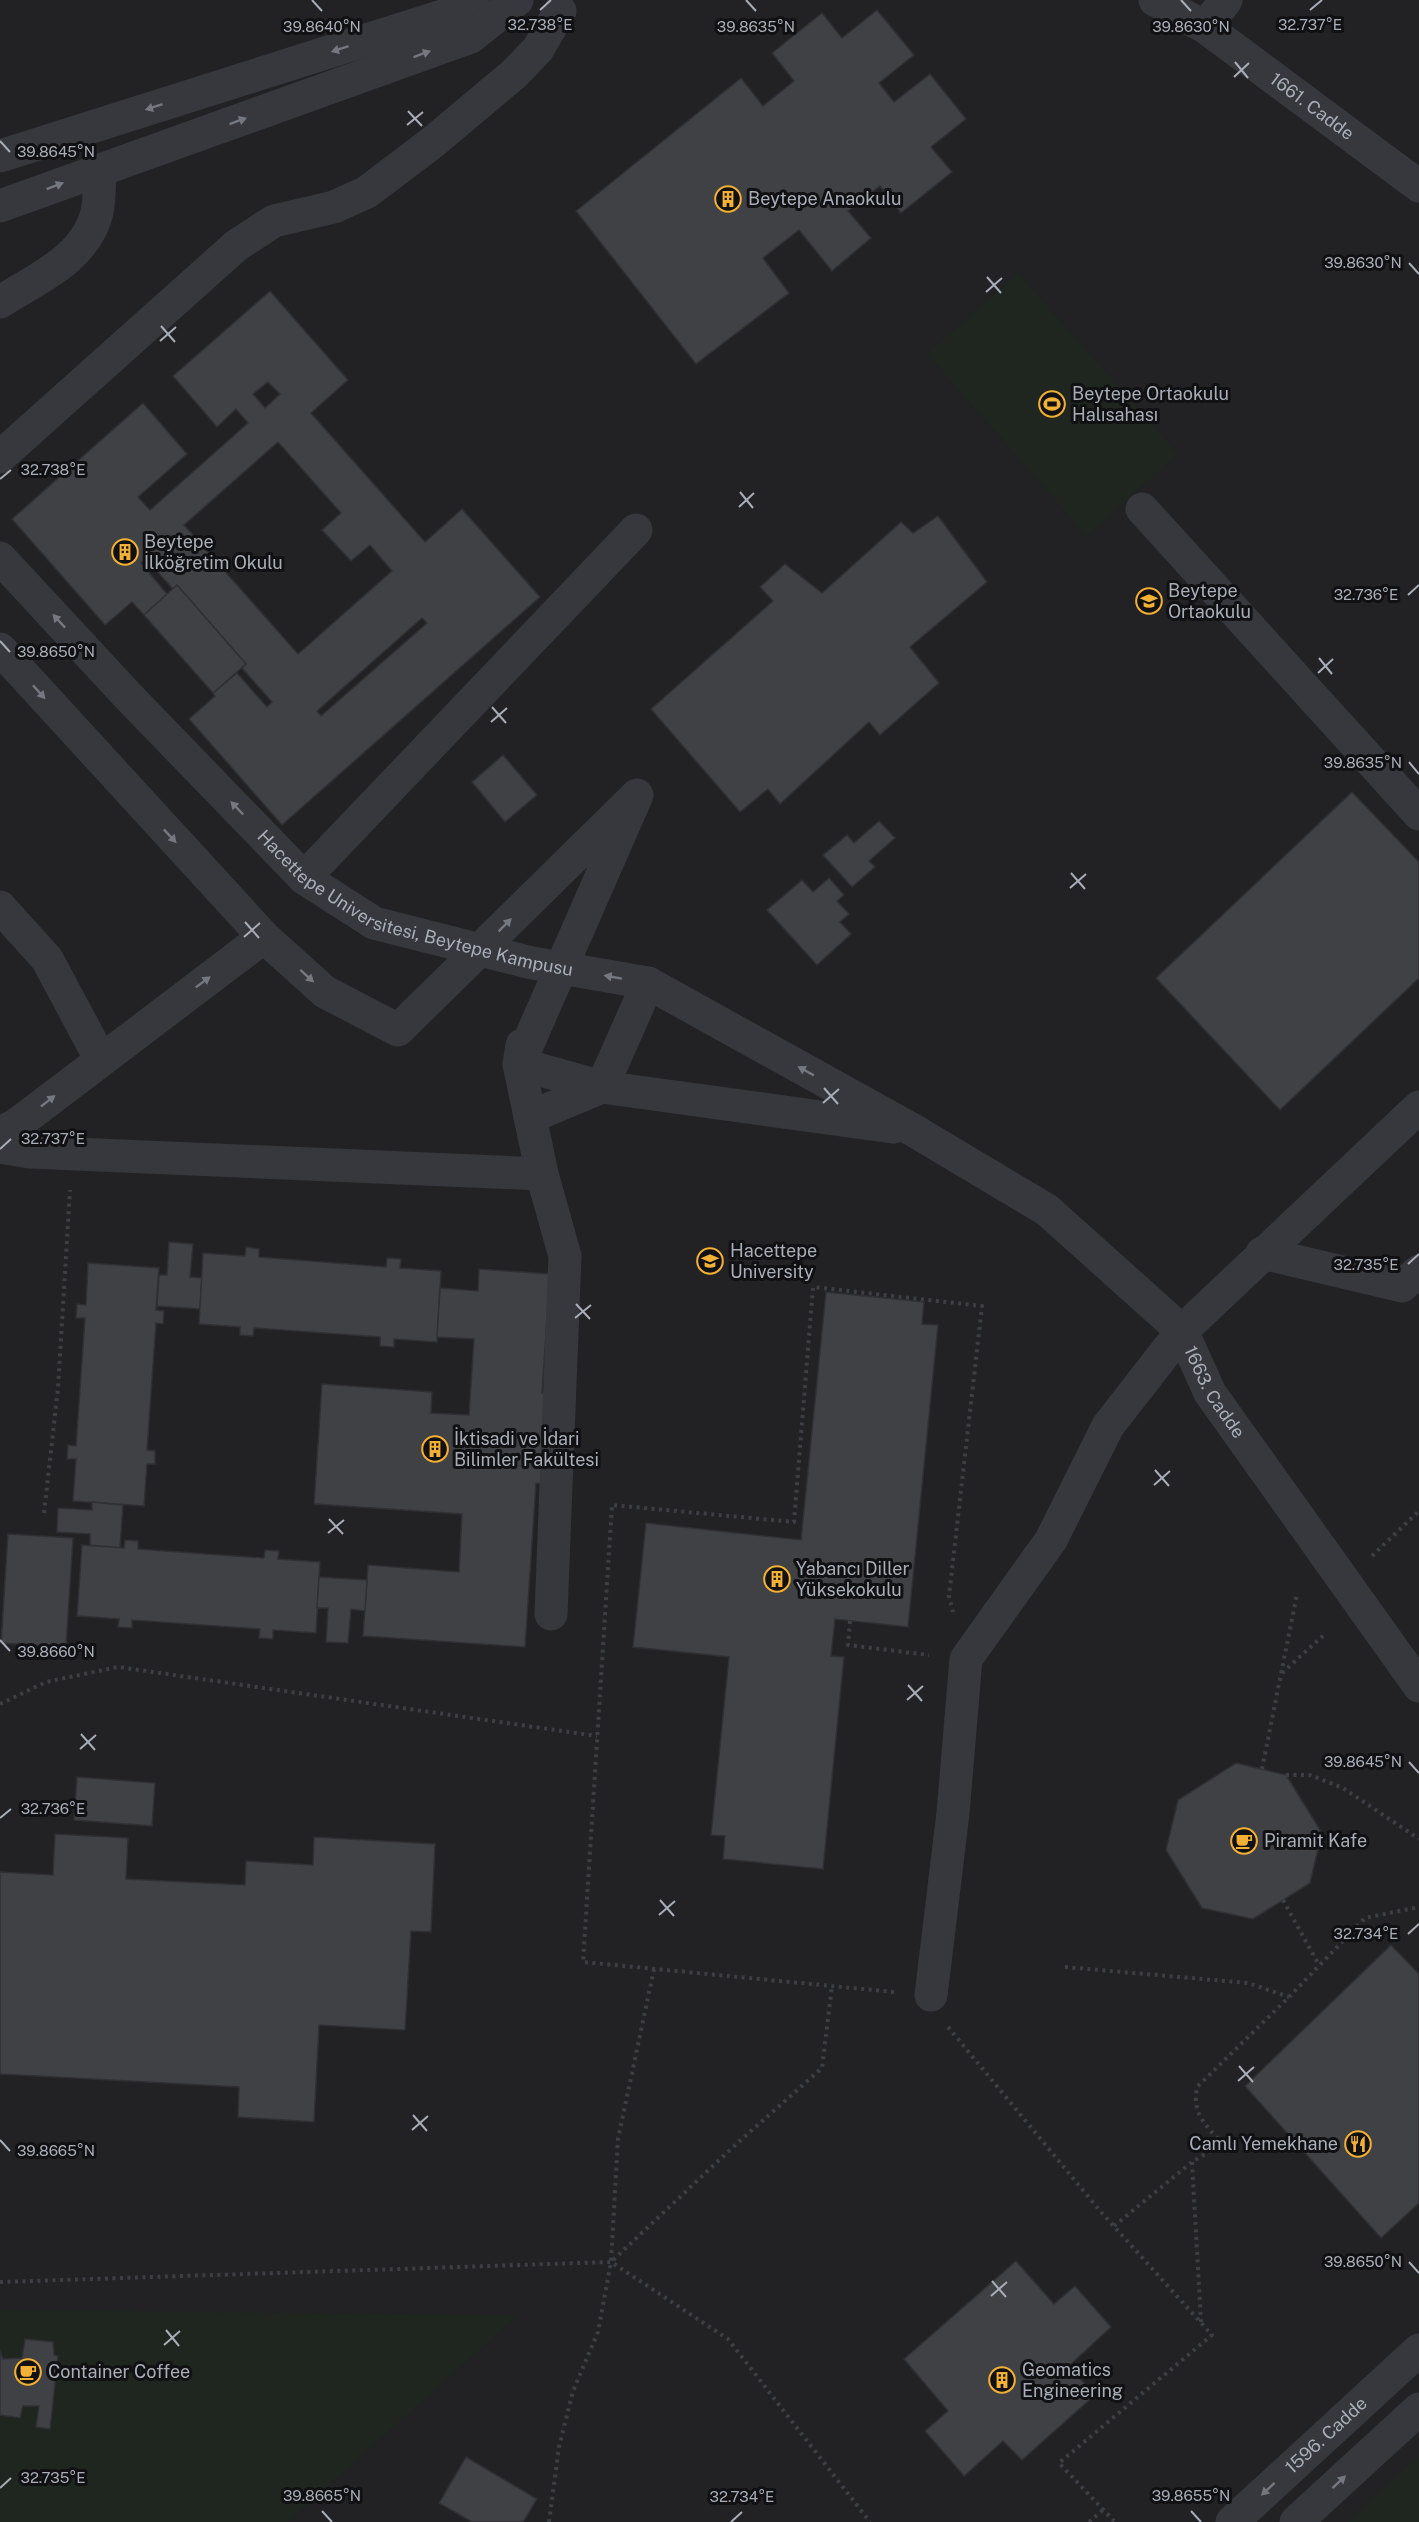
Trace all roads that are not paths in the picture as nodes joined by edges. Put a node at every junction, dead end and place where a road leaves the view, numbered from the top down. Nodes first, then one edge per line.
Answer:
1 (473, 0) edge
2 (519, 0) edge
3 (1155, 0) edge
4 (1186, 0) edge
5 (1226, 0) edge
6 (573, 5) edge
7 (1206, 27) junction
8 (0, 156) edge
9 (100, 170) junction
10 (1419, 186) edge
11 (0, 206) edge
12 (0, 302) edge
13 (0, 457) edge
14 (1142, 509) dead end
15 (636, 530) dead end
16 (0, 558) edge
17 (0, 649) edge
18 (1419, 814) edge
19 (304, 878) junction
20 (0, 907) edge
21 (264, 937) junction
22 (532, 963) junction
23 (648, 983) junction
24 (101, 1060) junction
25 (519, 1064) junction
26 (602, 1087) junction
27 (1419, 1107) edge
28 (530, 1116) junction
29 (913, 1130) junction
30 (0, 1133) edge
31 (0, 1148) edge
32 (542, 1174) junction
33 (1262, 1253) junction
34 (1419, 1271) edge
35 (1182, 1331) junction
36 (551, 1614) dead end
37 (1419, 1686) edge
38 (931, 1995) road end
39 (1419, 2350) edge
40 (1419, 2409) edge
41 (1232, 2522) edge
42 (1296, 2522) edge

1 -> 8 street
2 - 6 street
9 -> 2 street
3 - 7 street, 1661. Cadde
4 - 7 street, 1661. Cadde
5 - 7 street
6 - 13 street
7 - 10 street, 1661. Cadde
11 -> 9 street
9 - 12 street
14 - 18 street
15 - 19 street
19 -> 16 street, Hacettepe Universitesi, Beytepe Kampusu
17 -> 21 street
19 - 22 street, Hacettepe Universitesi, Beytepe Kampusu
20 - 24 street
24 -> 21 street
21 -> 25 street
23 -> 22 street, Hacettepe Universitesi, Beytepe Kampusu
22 - 25 street
23 - 26 street
29 -> 23 street, Hacettepe Universitesi, Beytepe Kampusu
30 -> 24 street
25 - 26 street
25 - 28 street
26 - 28 street
26 - 29 street
27 - 33 street, 1663. Cadde
28 - 32 street
29 - 35 street, Hacettepe Universitesi, Beytepe Kampusu
31 - 32 street
32 - 36 street
33 - 34 street
33 - 35 street, 1663. Cadde
35 - 37 street, 1663. Cadde
35 - 38 street
39 -> 41 street, 1596. Cadde
42 -> 40 street

